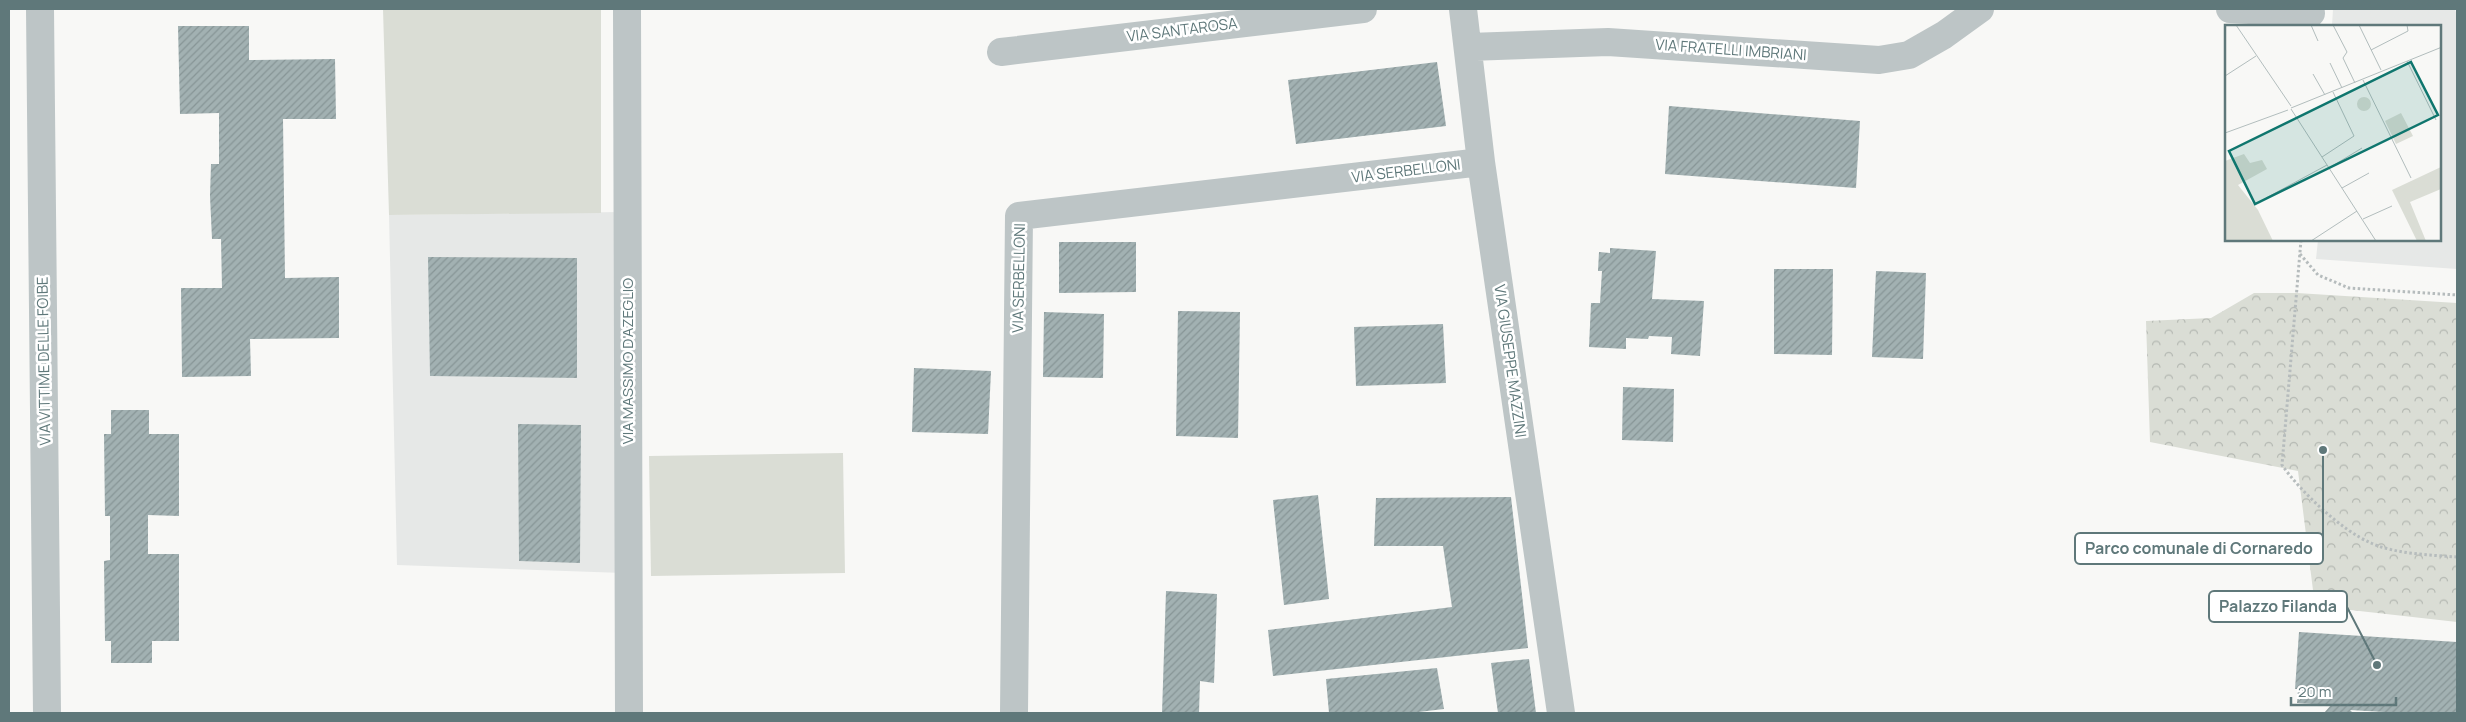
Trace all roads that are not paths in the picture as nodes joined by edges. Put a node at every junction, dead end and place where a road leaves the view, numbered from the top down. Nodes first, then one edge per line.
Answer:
1 (40, 9) edge
2 (628, 9) edge
3 (1363, 9) edge
4 (1463, 9) edge
5 (1980, 9) edge
6 (2230, 9) edge
7 (2311, 13) dead end
8 (1469, 47) junction
9 (1001, 52) dead end
10 (1481, 162) junction
11 (47, 713) edge
12 (629, 713) edge
13 (1014, 713) edge
14 (1561, 713) edge

1 - 11 street, VIA VITTIME DELLE FOIBE
2 - 12 street, VIA MASSIMO D'AZEGLIO
3 - 9 street, VIA SANTAROSA
4 - 8 street, VIA GIUSEPPE MAZZINI
5 - 8 street, VIA FRATELLI IMBRIANI
6 - 7 street
8 - 10 street, VIA GIUSEPPE MAZZINI
10 - 13 street, VIA SERBELLONI
10 - 14 street, VIA GIUSEPPE MAZZINI

